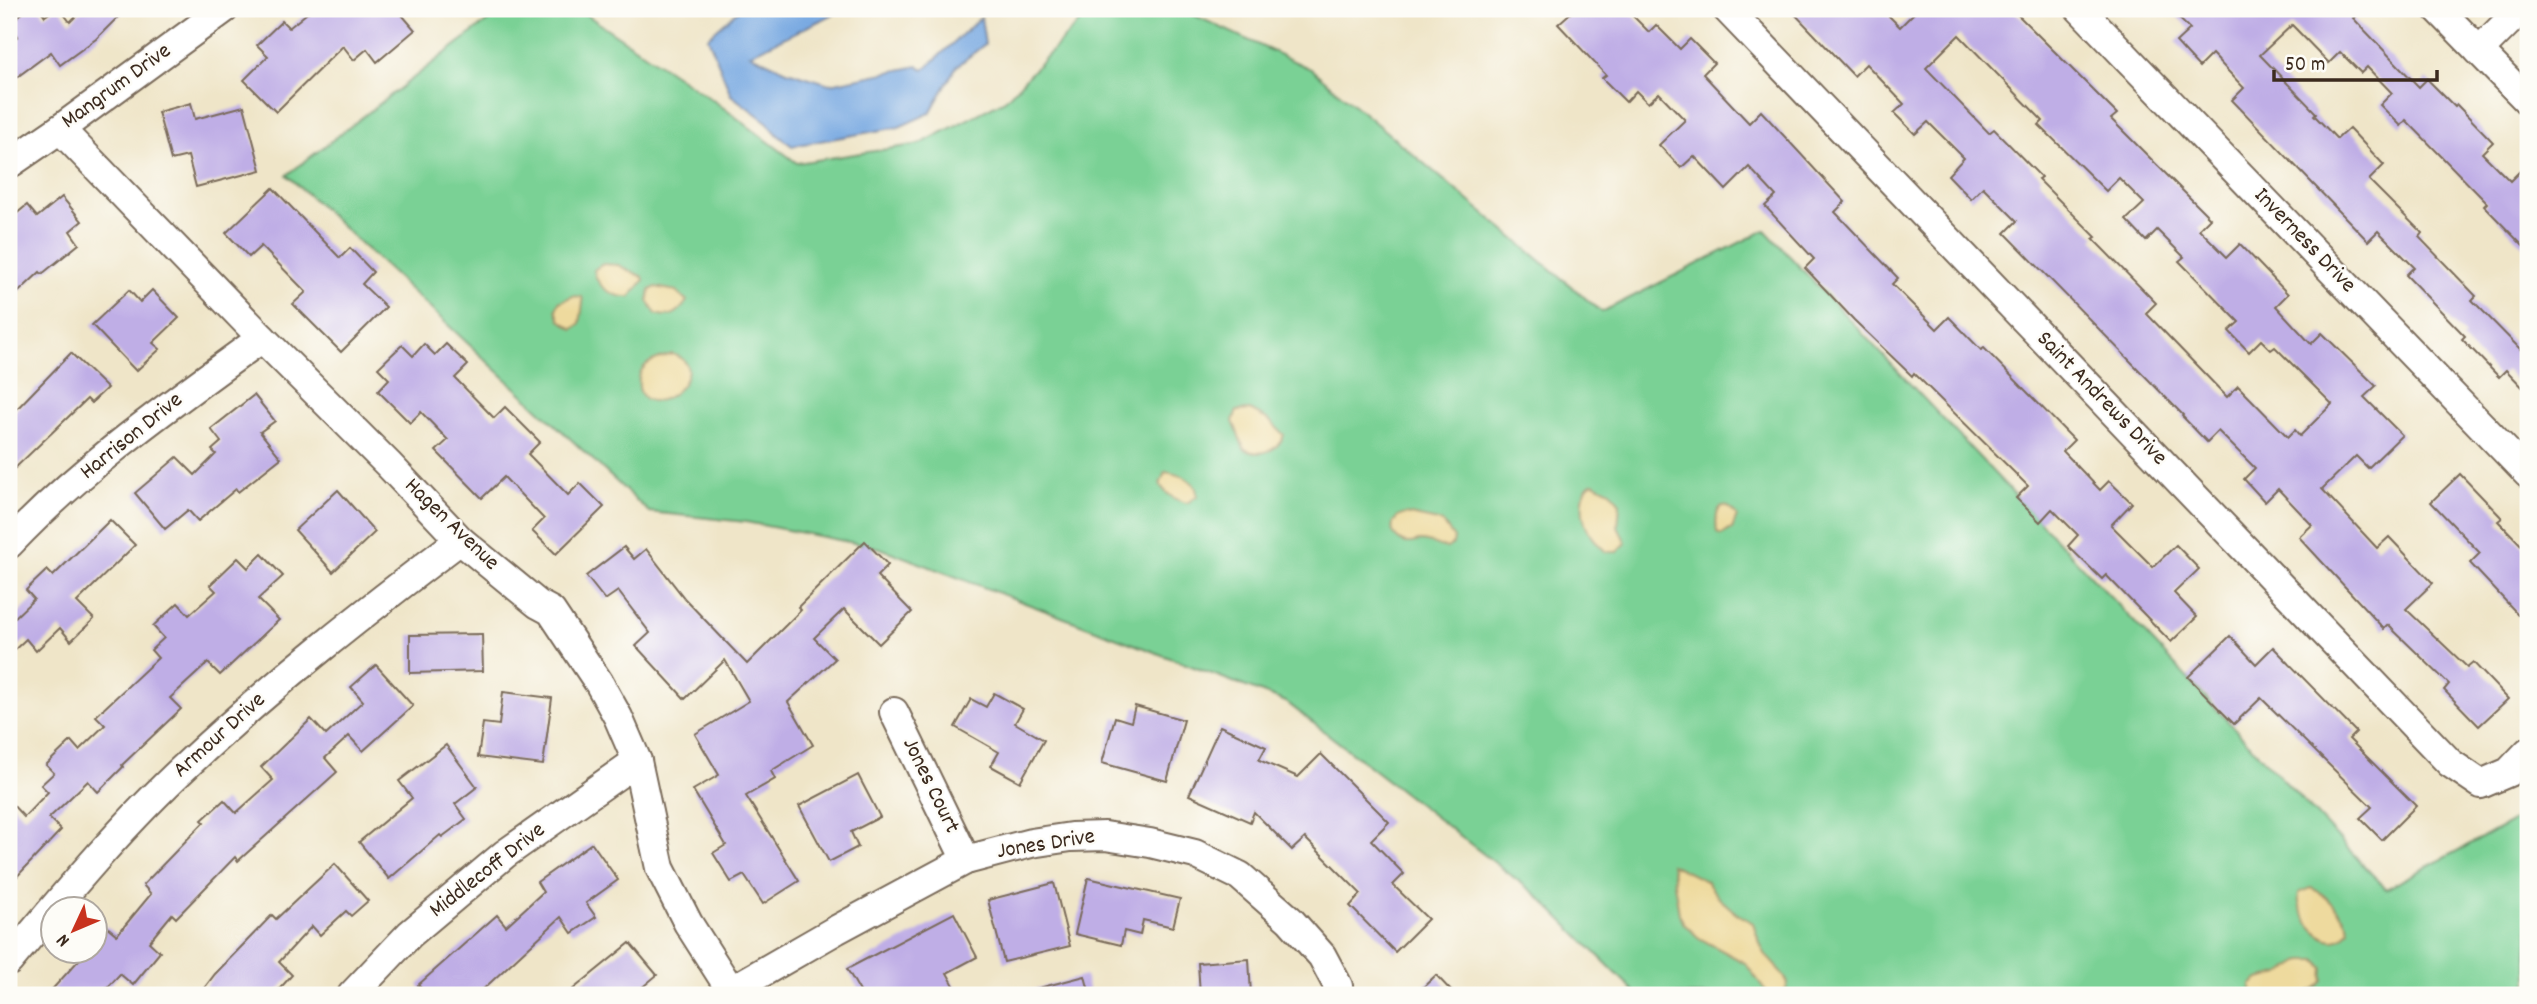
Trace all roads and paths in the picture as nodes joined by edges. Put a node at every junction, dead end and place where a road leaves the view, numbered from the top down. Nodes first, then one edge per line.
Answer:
1 (224, 9) edge
2 (1727, 9) edge
3 (2080, 9) edge
4 (2438, 9) edge
5 (2521, 9) edge
6 (2480, 51) junction
7 (2528, 101) edge
8 (60, 129) junction
9 (9, 164) edge
10 (262, 338) junction
11 (2528, 474) edge
12 (460, 540) junction
13 (9, 544) edge
14 (894, 712) dead end
15 (2528, 752) edge
16 (637, 761) junction
17 (966, 860) junction
18 (9, 961) edge
19 (727, 992) edge
20 (352, 995) edge
21 (1339, 995) edge

1 - 8 street, Mangrum Drive
2 - 15 street, Saint Andrews Drive
3 - 11 street, Inverness Drive
4 - 6 street
5 - 6 street
6 - 7 street
8 - 9 street, Mangrum Drive
8 - 10 street, Hagen Avenue
10 - 12 street, Hagen Avenue
10 - 13 street, Harrison Drive
12 - 16 street, Hagen Avenue
12 - 18 street, Armour Drive
14 - 17 street, Jones Court
16 - 19 street, Hagen Avenue
16 - 20 street, Middlecoff Drive
17 - 19 street, Jones Drive
17 - 21 street, Jones Drive

